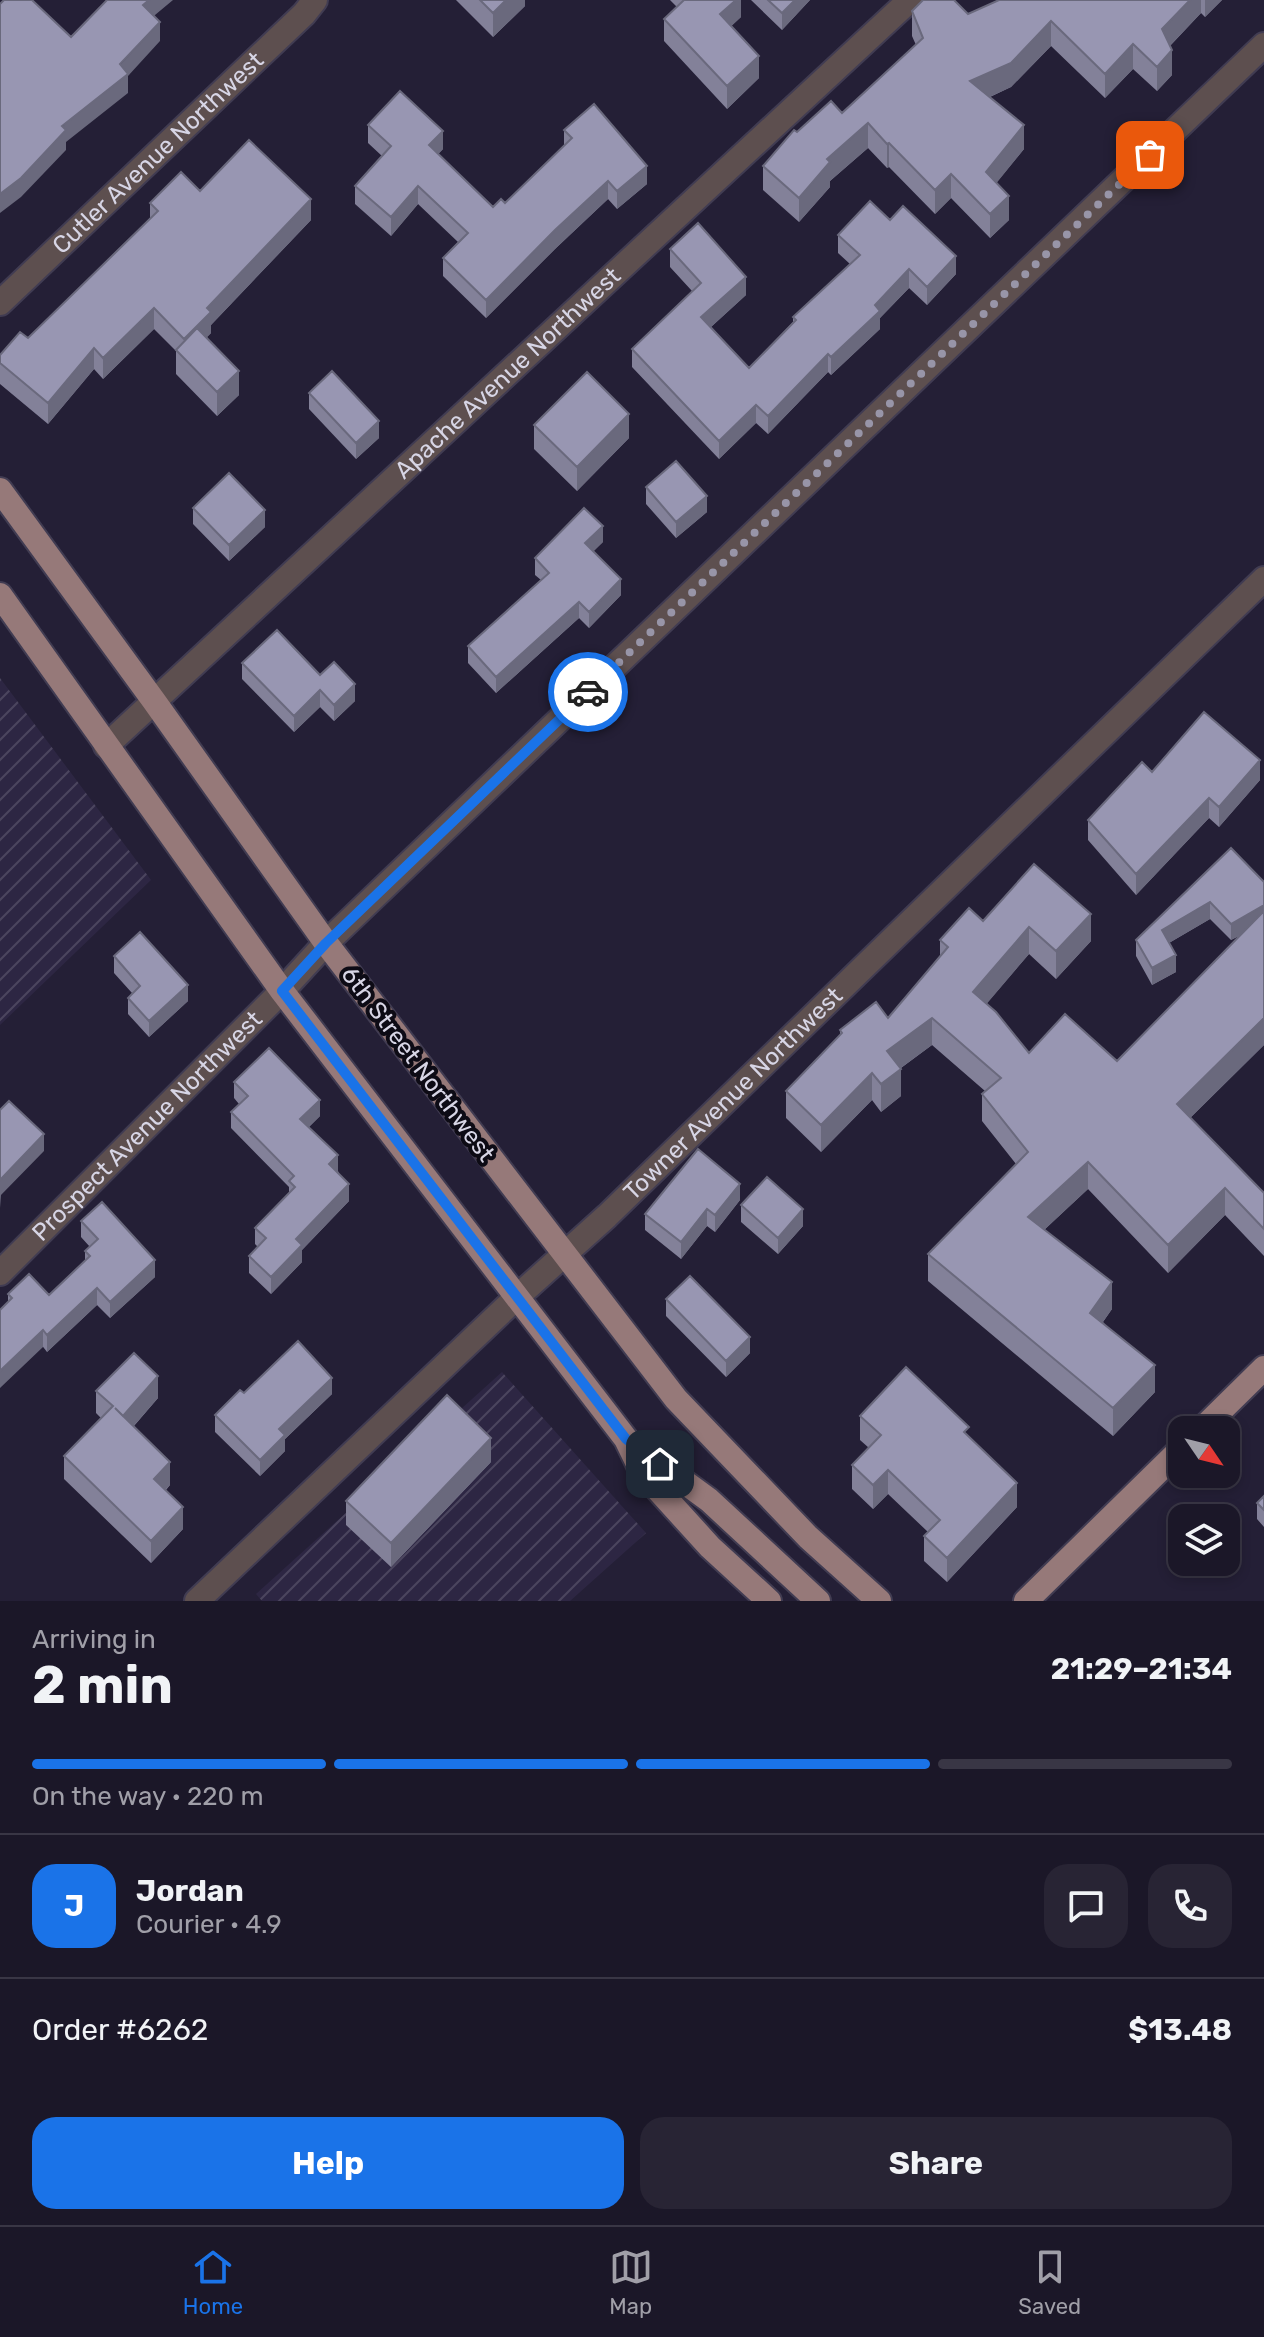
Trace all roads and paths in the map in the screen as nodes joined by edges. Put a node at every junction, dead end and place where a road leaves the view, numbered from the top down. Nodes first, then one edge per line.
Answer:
1 (315, 0) edge
2 (910, 0) edge
3 (1264, 45) edge
4 (0, 303) edge
5 (0, 490) edge
6 (1264, 579) edge
7 (0, 595) edge
8 (154, 701) junction
9 (106, 746) junction
10 (326, 943) junction
11 (282, 991) junction
12 (563, 1255) junction
13 (0, 1273) edge
14 (517, 1297) junction
15 (1264, 1368) edge
16 (1215, 1416) edge
17 (626, 1439) junction
18 (1168, 1462) edge
19 (197, 1601) edge
20 (769, 1601) edge
21 (818, 1601) edge
22 (879, 1601) edge
23 (1026, 1601) edge

1 - 4 street, Cutler Avenue Northwest
2 - 8 street, Apache Avenue Northwest
3 - 10 street, Prospect Avenue Northwest
5 - 8 main road, 6th Street Northwest
6 - 12 street, Towner Avenue Northwest
7 - 9 main road
8 - 9 street, Apache Avenue Northwest
8 - 10 main road, 6th Street Northwest
9 - 11 main road
10 - 11 street, Prospect Avenue Northwest
10 - 12 main road, 6th Street Northwest
11 - 13 street, Prospect Avenue Northwest
11 - 14 main road
12 - 14 street, Towner Avenue Northwest
12 - 22 main road, 6th Street Northwest
14 - 17 main road
14 - 19 street, Towner Avenue Northwest
15 - 16 main road
17 - 20 main road
17 - 21 main road
18 - 23 main road

